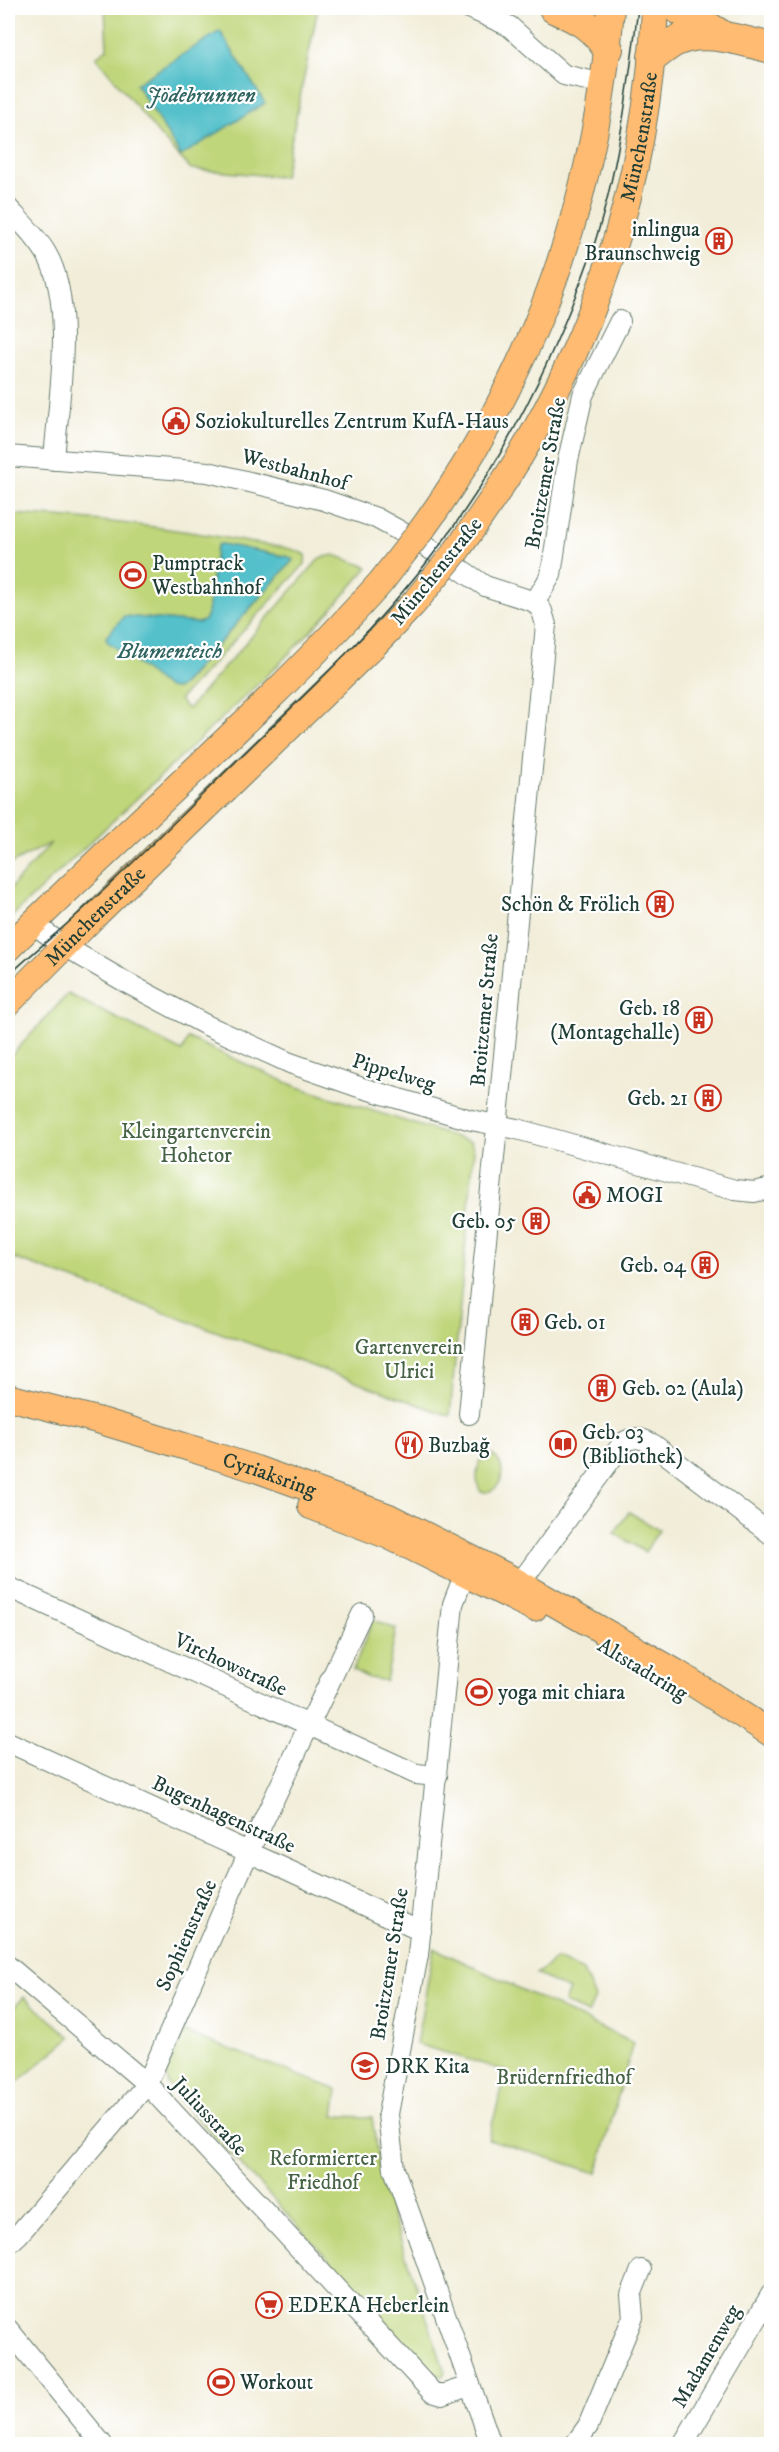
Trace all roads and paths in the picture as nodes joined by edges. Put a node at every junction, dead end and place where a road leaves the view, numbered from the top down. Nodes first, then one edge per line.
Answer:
1 (469, 8) edge
2 (554, 8) edge
3 (612, 8) edge
4 (659, 9) edge
5 (724, 37) junction
6 (771, 48) edge
7 (608, 49) junction
8 (653, 57) junction
9 (604, 84) junction
10 (8, 208) edge
11 (620, 321) dead end
12 (8, 456) edge
13 (54, 460) junction
14 (539, 607) junction
15 (32, 923) junction
16 (64, 946) junction
17 (8, 948) edge
18 (8, 1003) edge
19 (497, 1124) junction
20 (771, 1190) edge
21 (8, 1397) edge
22 (469, 1414) dead end
23 (8, 1415) edge
24 (771, 1535) edge
25 (468, 1566) junction
26 (8, 1587) edge
27 (515, 1590) junction
28 (362, 1614) dead end
29 (308, 1725) junction
30 (771, 1734) edge
31 (8, 1742) edge
32 (771, 1749) edge
33 (437, 1776) junction
34 (249, 1851) junction
35 (421, 1931) junction
36 (8, 1966) edge
37 (147, 2084) junction
38 (11, 2235) edge
39 (641, 2270) dead end
40 (771, 2293) edge
41 (8, 2329) edge
42 (469, 2386) junction
43 (102, 2445) edge
44 (491, 2445) edge
45 (575, 2445) edge
46 (683, 2445) edge

1 - 9 street
2 - 7 highway
3 - 7 main road, Münchenstraße
4 - 5 highway
4 - 8 main road, Münchenstraße
5 - 6 highway
5 - 8 highway
7 - 9 main road, Münchenstraße
8 - 16 main road, Münchenstraße, bridge
9 - 15 main road, Münchenstraße, bridge
10 - 13 street
11 - 14 street, Broitzemer Straße
12 - 13 street, Westbahnhof
13 - 14 street, Westbahnhof
14 - 19 street, Broitzemer Straße
15 - 16 street, Pippelweg
15 - 17 main road, Münchenstraße
16 - 18 main road, Münchenstraße
16 - 19 street, Pippelweg
19 - 20 street, Pippelweg
19 - 22 street, Broitzemer Straße
21 - 25 main road, Cyriaksring
23 - 25 main road, Cyriaksring
24 - 27 street
25 - 27 main road, Cyriaksring
25 - 33 street, Broitzemer Straße
26 - 29 street, Virchowstraße
27 - 30 main road, Altstadtring
27 - 32 main road, Altstadtring
28 - 29 street, Sophienstraße
29 - 33 street, Virchowstraße
29 - 34 street, Sophienstraße
31 - 34 street, Bugenhagenstraße
33 - 35 street, Broitzemer Straße
34 - 35 street, Bugenhagenstraße
34 - 37 street, Sophienstraße
35 - 42 street, Broitzemer Straße
36 - 37 street, Juliusstraße
37 - 38 street, Sophienstraße
37 - 42 street, Juliusstraße
39 - 45 street
40 - 46 street, Madamenweg
41 - 43 street
42 - 44 street, Broitzemer Straße

